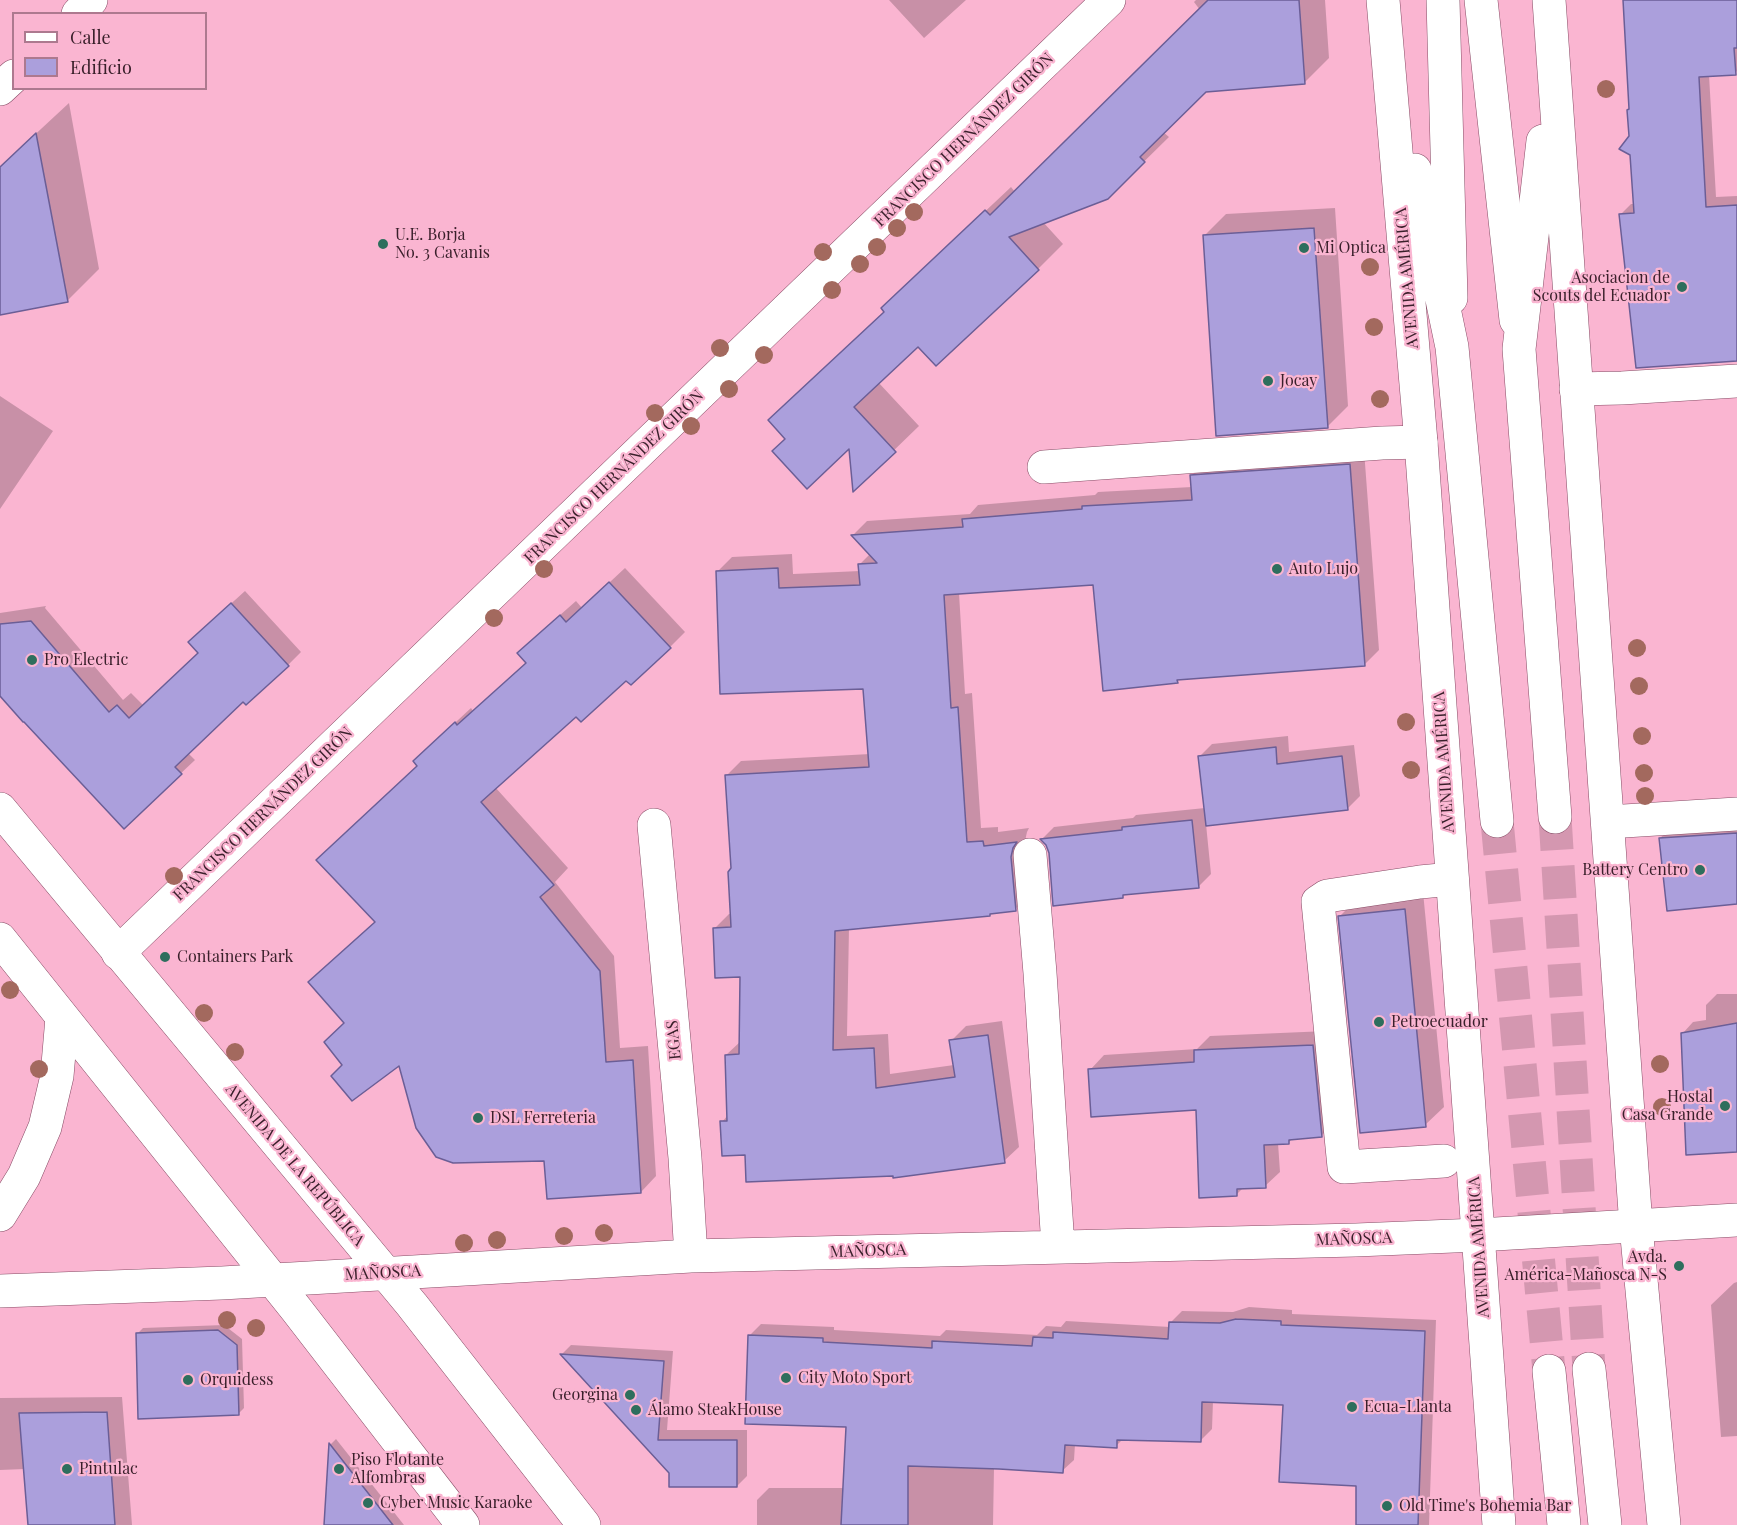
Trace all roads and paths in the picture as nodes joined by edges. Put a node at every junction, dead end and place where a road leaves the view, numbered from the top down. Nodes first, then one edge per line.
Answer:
1 (92, 0) edge
2 (1109, 0) edge
3 (1443, 0) edge
4 (1480, 0) edge
5 (1549, 0) edge
6 (1383, 9) edge
7 (80, 12) edge
8 (1553, 62) junction
9 (12, 78) edge
10 (0, 89) edge
11 (1452, 347) junction
12 (1519, 349) junction
13 (1737, 381) edge
14 (1576, 389) junction
15 (1421, 442) junction
16 (1044, 467) dead end
17 (0, 809) edge
18 (1737, 814) edge
19 (1555, 818) tunnel mouth
20 (1497, 821) tunnel mouth
21 (1608, 822) junction
22 (654, 825) dead end
23 (1030, 855) dead end
24 (1452, 879) junction
25 (0, 939) edge
26 (118, 953) junction
27 (62, 1018) junction
28 (1444, 1161) dead end
29 (0, 1215) edge
30 (1737, 1220) edge
31 (1636, 1226) junction
32 (1478, 1235) junction
33 (1058, 1246) junction
34 (691, 1256) junction
35 (385, 1273) junction
36 (271, 1280) junction
37 (0, 1291) edge
38 (1589, 1369) tunnel mouth
39 (1549, 1371) tunnel mouth
40 (463, 1525) edge
41 (584, 1525) edge
42 (1499, 1525) edge
43 (1564, 1525) edge
44 (1605, 1525) edge
45 (1664, 1525) edge

1 - 7 main road
2 - 26 main road, FRANCISCO HERNÁNDEZ GIRÓN
3 - 11 main road
4 - 12 main road
5 - 8 main road
6 - 11 main road
6 - 15 main road, AVENIDA AMÉRICA
8 - 12 main road
8 - 14 main road
9 - 10 main road
11 - 20 main road
12 - 19 main road
13 - 14 main road
14 - 21 main road
15 - 16 main road
15 - 24 main road, AVENIDA AMÉRICA
17 - 26 main road, AVENIDA DE LA REPÚBLICA
18 - 21 main road
21 - 31 main road
22 - 34 main road, EGAS
23 - 33 main road
24 - 28 main road
24 - 32 main road, AVENIDA AMÉRICA
25 - 27 main road
26 - 35 main road, AVENIDA DE LA REPÚBLICA
27 - 29 main road
27 - 36 main road
30 - 31 main road, MAÑOSCA
31 - 32 main road, MAÑOSCA
31 - 45 main road
32 - 33 main road, MAÑOSCA
32 - 42 main road, AVENIDA AMÉRICA
33 - 34 main road, MAÑOSCA
34 - 35 main road, MAÑOSCA
35 - 36 main road, MAÑOSCA
35 - 41 main road, AVENIDA DE LA REPÚBLICA
36 - 37 main road, MAÑOSCA
36 - 40 main road
38 - 44 main road
39 - 43 main road

